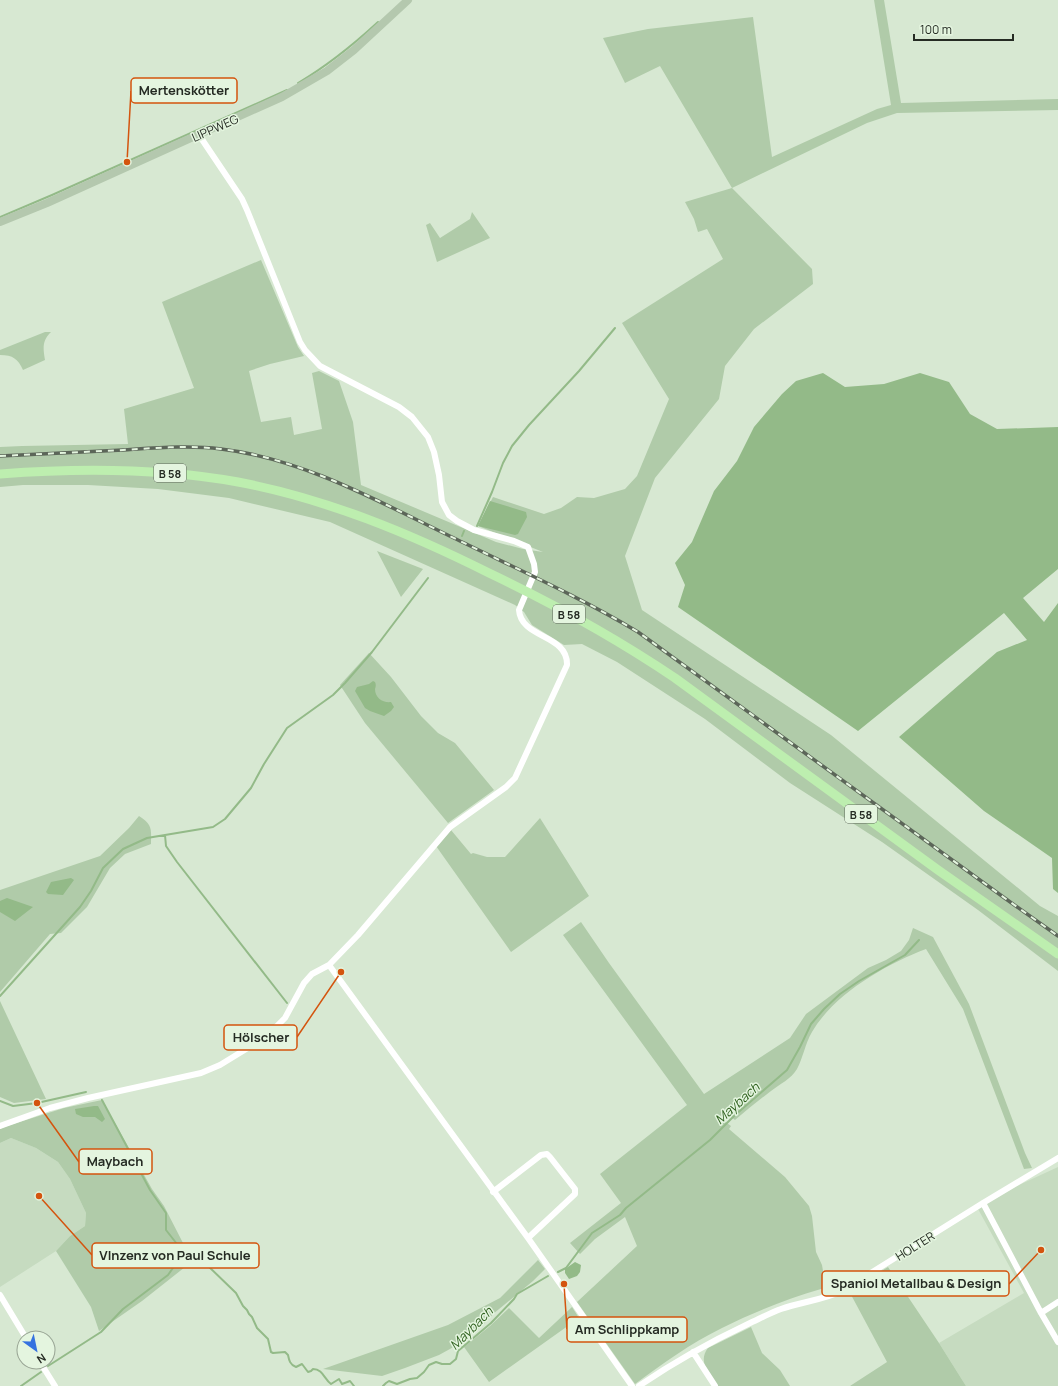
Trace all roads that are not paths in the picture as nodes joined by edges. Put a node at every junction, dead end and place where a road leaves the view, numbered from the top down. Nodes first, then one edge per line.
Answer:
1 (408, 0) edge
2 (199, 135) junction
3 (0, 222) edge
4 (0, 474) edge
5 (1058, 954) edge
6 (329, 965) junction
7 (0, 1126) edge
8 (1058, 1158) edge
9 (493, 1192) junction
10 (983, 1203) junction
11 (528, 1238) junction
12 (0, 1295) edge
13 (1058, 1302) edge
14 (1041, 1313) junction
15 (21, 1330) edge
16 (1058, 1342) edge
17 (693, 1352) junction
18 (45, 1370) edge
19 (55, 1386) edge
20 (632, 1386) edge
21 (639, 1386) edge
22 (715, 1386) edge

1 - 2 street, LIPPWEG
2 - 3 street, LIPPWEG
2 - 6 street
4 - 5 main road, B 58
6 - 7 street
6 - 9 street
8 - 10 street, HOLTER
9 - 11 street
9 - 11 street
10 - 14 street
10 - 17 street, HOLTER
11 - 20 street
12 - 15 street
13 - 14 street
14 - 16 street
17 - 21 street, HOLTER
17 - 22 street
18 - 19 street

